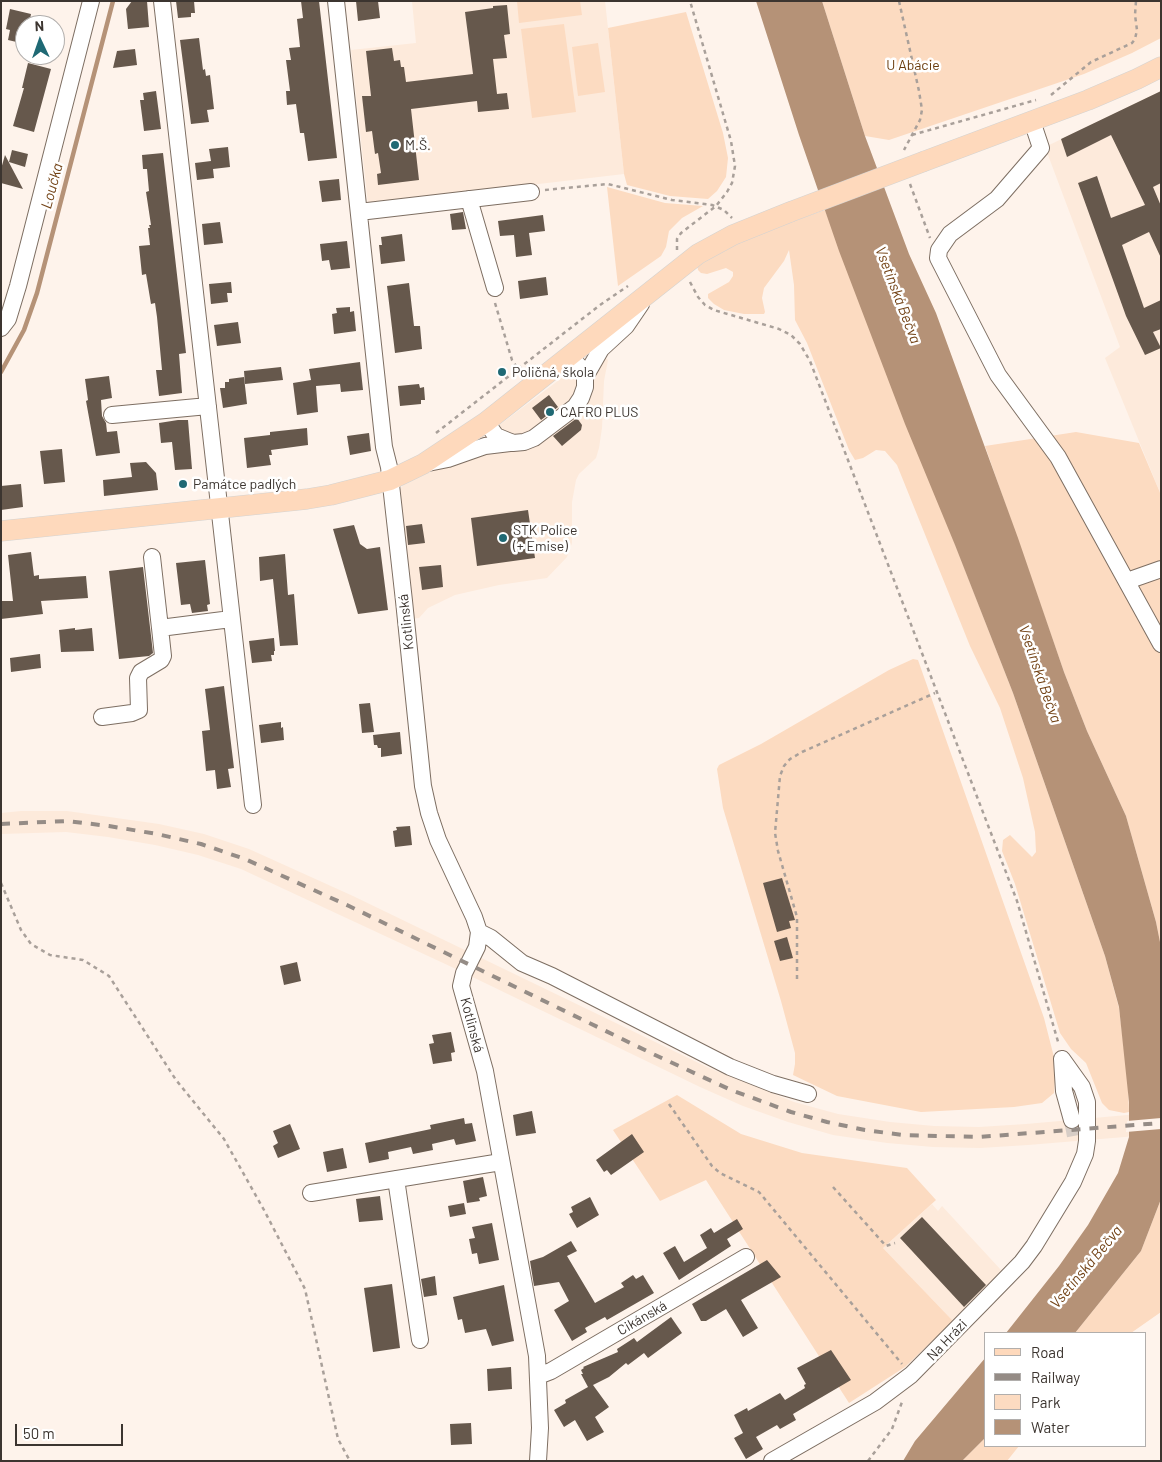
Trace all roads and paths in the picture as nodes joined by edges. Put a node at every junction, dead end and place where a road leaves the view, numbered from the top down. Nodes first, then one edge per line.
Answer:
1 (91, 1) edge
2 (162, 1) edge
3 (336, 1) edge
4 (690, 1) edge
5 (899, 1) edge
6 (1136, 1) edge
7 (1161, 67) edge
8 (1047, 106) junction
9 (1032, 121) junction
10 (912, 135) junction
11 (903, 153) dead end
12 (908, 178) dead end
13 (531, 192) joint
14 (469, 199) junction
15 (716, 206) junction
16 (359, 212) junction
17 (735, 224) dead end
18 (938, 258) junction
19 (680, 260) junction
20 (495, 288) joint
21 (640, 288) junction
22 (1, 328) edge
23 (567, 358) junction
24 (518, 369) junction
25 (585, 377) junction
26 (208, 406) junction
27 (112, 415) dead end
28 (486, 422) junction
29 (436, 434) dead end
30 (513, 443) junction
31 (423, 464) junction
32 (390, 480) junction
33 (219, 508) junction
34 (1, 532) edge
35 (152, 557) dead end
36 (1161, 569) edge
37 (1127, 581) junction
38 (231, 619) junction
39 (160, 628) junction
40 (1161, 644) edge
41 (936, 693) junction
42 (102, 717) dead end
43 (252, 805) dead end
44 (1, 883) edge
45 (479, 932) junction
46 (797, 979) dead end
47 (1062, 1059) junction
48 (808, 1094) dead end
49 (669, 1104) dead end
50 (501, 1162) junction
51 (1077, 1173) junction
52 (396, 1179) junction
53 (833, 1187) dead end
54 (311, 1193) dead end
55 (896, 1243) dead end
56 (746, 1257) dead end
57 (420, 1340) dead end
58 (911, 1375) junction
59 (538, 1376) junction
60 (902, 1402) dead end
61 (350, 1461) edge
62 (538, 1461) edge
63 (772, 1461) edge
64 (868, 1461) edge

1 - 22 street
2 - 26 street
3 - 16 street, Kotlinská
4 - 15 path
5 - 10 path
6 - 8 path
7 - 8 main road
8 - 9 main road
8 - 10 path
9 - 18 street
9 - 19 main road, bridge
10 - 11 path
12 - 18 path
13 - 14 street
13 - 15 path
14 - 16 street
14 - 20 street
15 - 17 path
15 - 19 path
16 - 32 street, Kotlinská
18 - 37 street
19 - 21 main road
19 - 41 path
20 - 24 path
21 - 23 main road
21 - 24 path
21 - 25 street
23 - 25 street
23 - 28 main road
24 - 29 path
25 - 30 street
26 - 27 street
26 - 33 street
28 - 30 street
28 - 31 main road
30 - 31 street
31 - 32 main road
32 - 33 main road
32 - 45 street, Kotlinská
33 - 34 main road
33 - 38 street
35 - 39 street
36 - 37 street
37 - 40 street
38 - 39 street
38 - 43 street
39 - 42 street
41 - 46 path
41 - 47 path
44 - 61 path
45 - 48 street
45 - 50 street, Kotlinská
47 - 51 street
47 - 51 street, Na Hrázi
49 - 58 path
50 - 52 street
50 - 59 street, Kotlinská
51 - 58 street, Na Hrázi
52 - 54 street
52 - 57 street
53 - 55 path
56 - 59 street, Cikánská
58 - 63 street, Na Hrázi
59 - 62 street, Kotlinská
60 - 64 path

